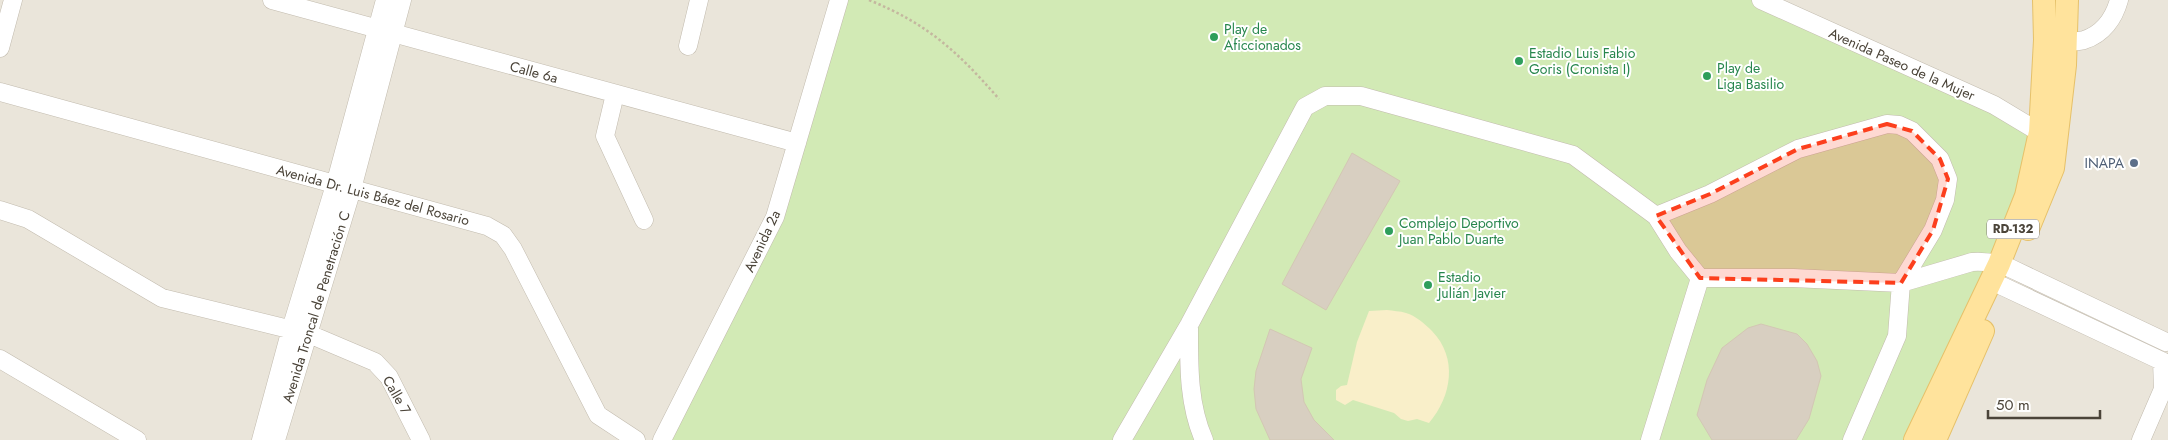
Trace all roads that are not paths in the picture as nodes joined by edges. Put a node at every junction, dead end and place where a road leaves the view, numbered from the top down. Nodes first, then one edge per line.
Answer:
1 (13, 0) edge
2 (272, 0) edge
3 (385, 0) edge
4 (402, 0) edge
5 (699, 0) edge
6 (839, 0) edge
7 (1761, 0) edge
8 (2044, 0) edge
9 (2066, 0) edge
10 (2119, 0) edge
11 (385, 31) junction
12 (2055, 40) junction
13 (688, 46) dead end
14 (0, 48) edge
15 (0, 92) edge
16 (615, 94) junction
17 (2048, 137) junction
18 (797, 143) junction
19 (335, 185) junction
20 (352, 189) junction
21 (0, 210) edge
22 (1656, 216) junction
23 (644, 220) dead end
24 (2004, 273) junction
25 (1700, 278) junction
26 (1901, 282) junction
27 (1189, 325) junction
28 (291, 329) junction
29 (308, 334) junction
30 (2166, 342) dead end
31 (0, 359) edge
32 (2165, 362) edge
33 (2164, 399) edge
34 (137, 440) edge
35 (261, 440) edge
36 (276, 440) edge
37 (421, 440) edge
38 (636, 440) edge
39 (662, 440) edge
40 (1122, 440) edge
41 (1204, 440) edge
42 (1650, 440) edge
43 (1852, 440) edge
44 (1915, 440) edge
45 (1935, 440) edge
46 (2141, 440) edge

1 - 14 street
2 - 11 street, Calle 6a
3 - 11 street, Avenida Troncal de Penetración C
4 - 11 street, Avenida Troncal de Penetración C
5 - 13 street
6 - 18 street, Avenida 2a
7 - 17 street, Avenida Paseo de la Mujer
8 - 12 main road, RD-132
9 - 12 main road, RD-132
10 - 12 street
11 - 16 street, Calle 6a
11 - 19 street, Avenida Troncal de Penetración C
11 - 20 street, Avenida Troncal de Penetración C
12 - 17 main road, RD-132
15 - 19 street, Avenida Dr. Luis Báez del Rosario
16 - 18 street, Calle 6a
16 - 23 street
17 - 24 main road, RD-132
18 - 39 street, Avenida 2a
19 - 20 street, Avenida Dr. Luis Báez del Rosario
19 - 28 street, Avenida Troncal de Penetración C
20 - 29 street, Avenida Troncal de Penetración C
20 - 38 street, Avenida Dr. Luis Báez del Rosario
21 - 28 street, Calle 7
22 - 25 street
22 - 26 street
22 - 27 street
24 - 26 street
24 - 30 street
24 - 32 street
24 - 44 main road, RD-132
24 - 45 main road, RD-132
25 - 26 street
25 - 42 street
26 - 43 street
27 - 40 street
27 - 41 street
28 - 29 street, Calle 7
28 - 35 street, Avenida Troncal de Penetración C
29 - 36 street, Avenida Troncal de Penetración C
29 - 37 street, Calle 7
31 - 34 street
32 - 33 street
33 - 46 street

